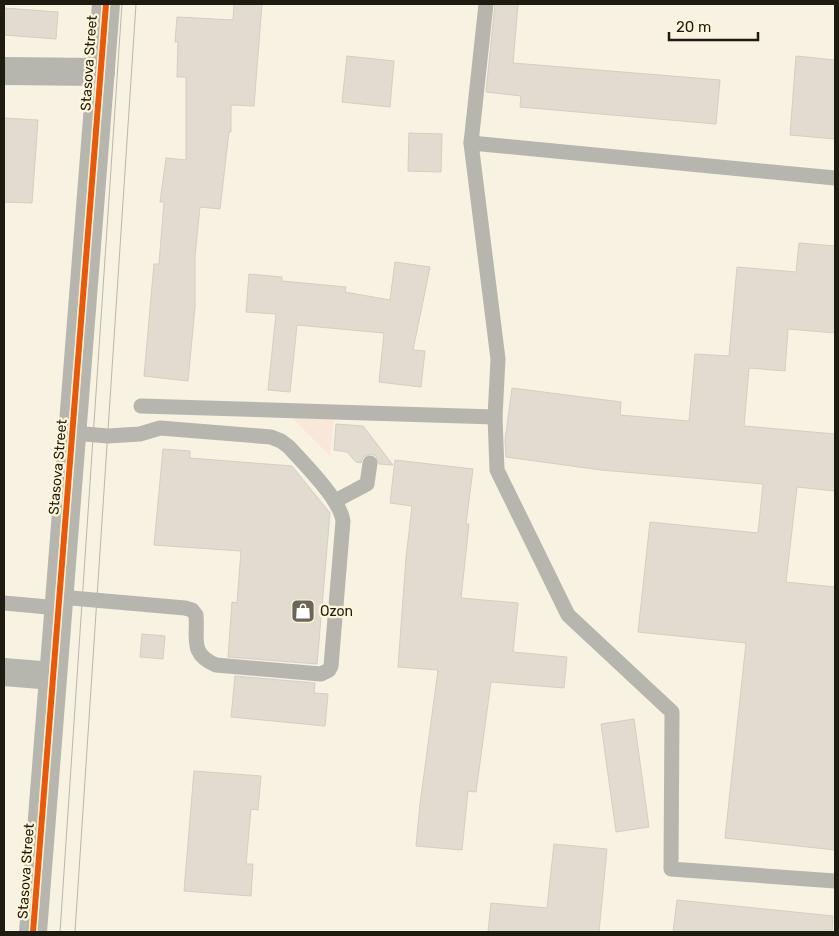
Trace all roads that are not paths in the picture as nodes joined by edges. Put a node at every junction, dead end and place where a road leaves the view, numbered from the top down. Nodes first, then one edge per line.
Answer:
1 (106, 4) edge
2 (486, 4) edge
3 (4, 71) edge
4 (101, 72) junction
5 (471, 143) junction
6 (835, 178) edge
7 (141, 406) dead end
8 (495, 417) junction
9 (73, 433) junction
10 (370, 463) dead end
11 (335, 501) junction
12 (59, 602) junction
13 (4, 603) edge
14 (4, 672) edge
15 (53, 676) junction
16 (835, 881) edge
17 (33, 932) edge

1 - 4 street, Stasova Street
2 - 5 lane
3 - 4 street
4 - 9 street, Stasova Street
5 - 6 lane
5 - 8 lane
7 - 8 lane
8 - 16 lane
9 - 11 lane
9 - 12 street, Stasova Street
10 - 11 lane
11 - 12 lane
12 - 13 lane
12 - 15 street, Stasova Street
14 - 15 street
15 - 17 street, Stasova Street

